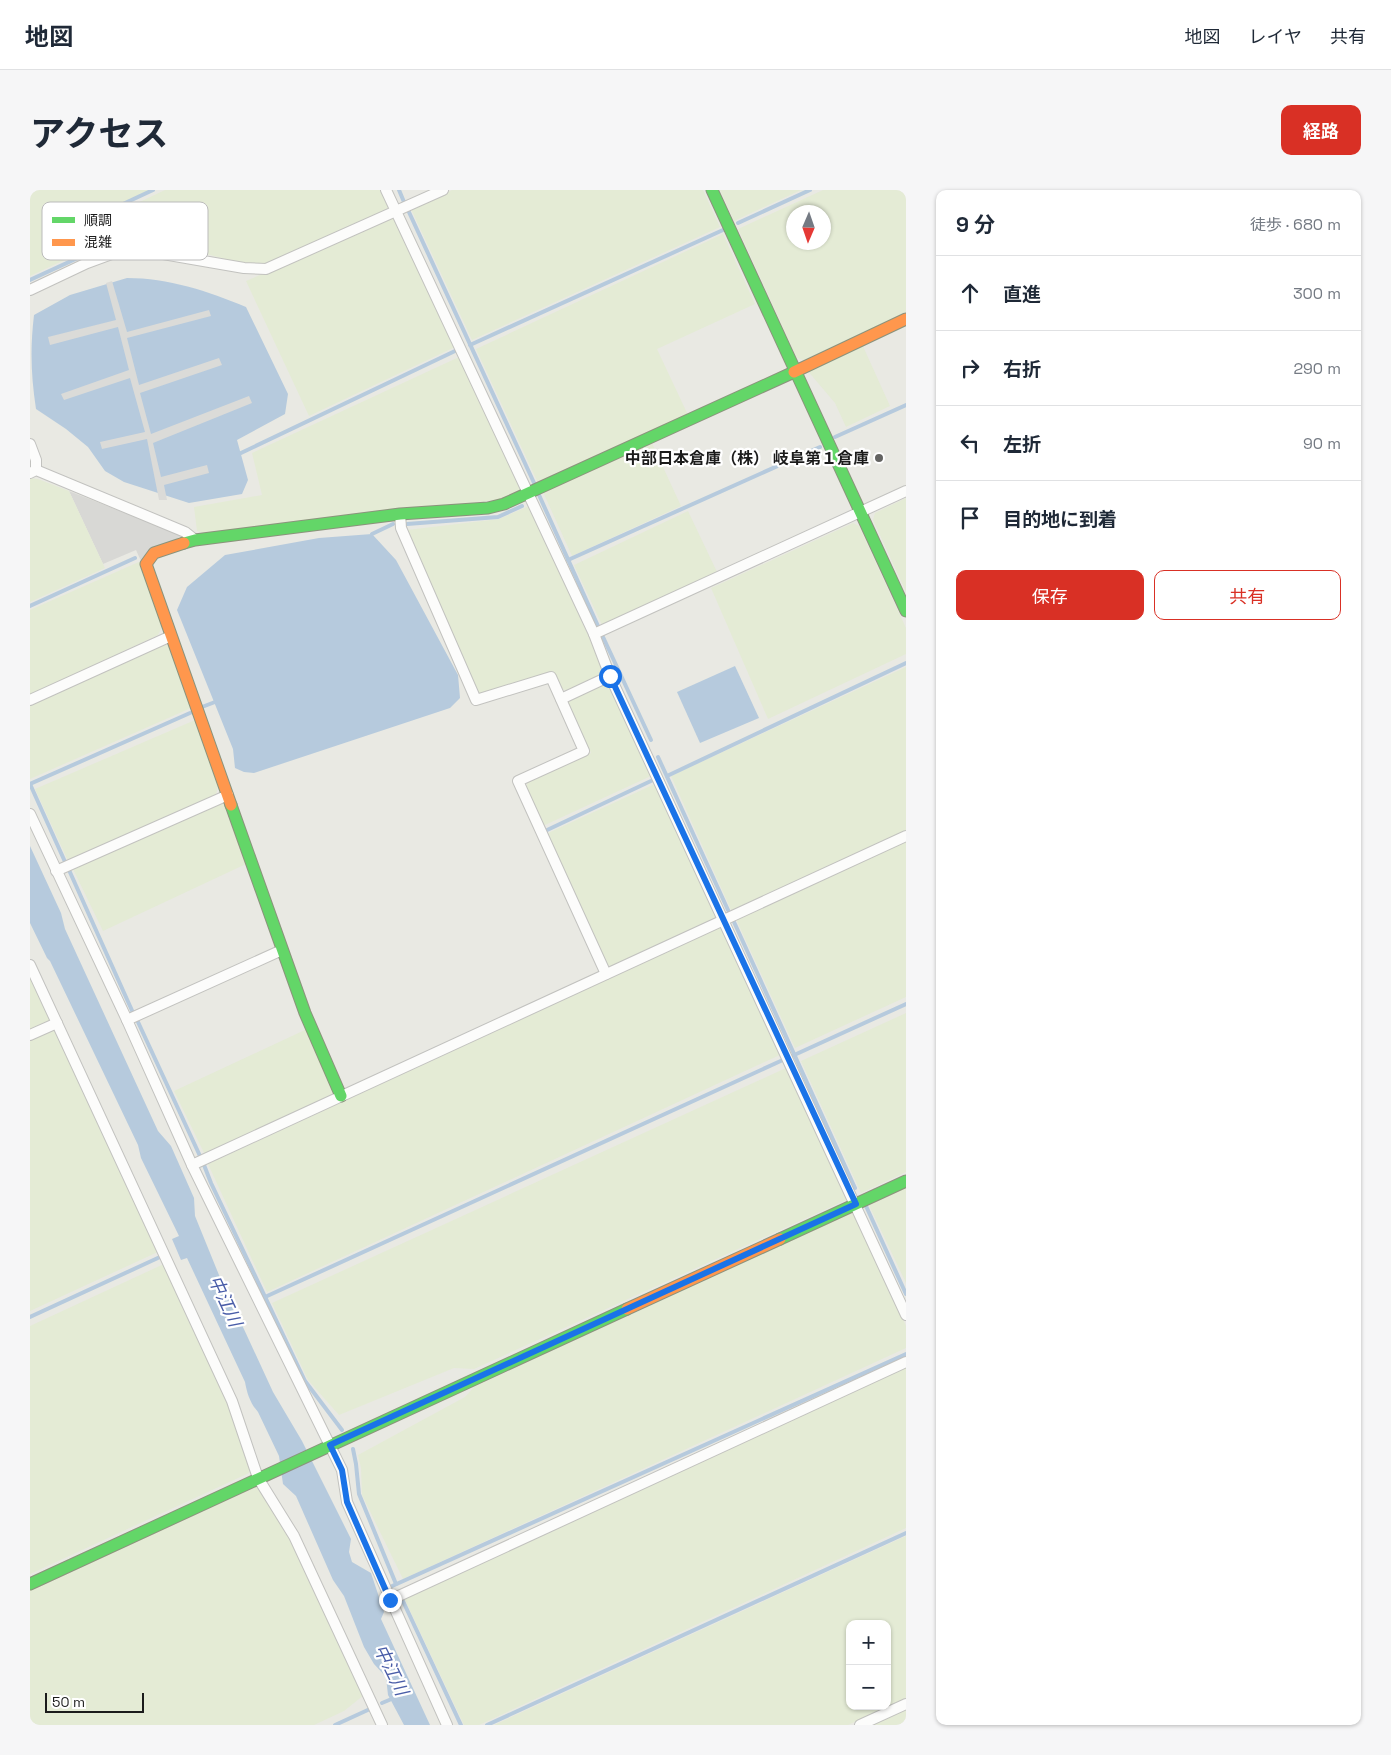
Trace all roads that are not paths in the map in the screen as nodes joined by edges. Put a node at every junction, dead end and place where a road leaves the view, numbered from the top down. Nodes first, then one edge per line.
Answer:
1 (386, 190) edge
2 (443, 190) edge
3 (712, 190) edge
4 (396, 212) junction
5 (93, 260) edge
6 (198, 260) edge
7 (30, 290) edge
8 (906, 319) edge
9 (795, 372) junction
10 (30, 444) edge
11 (33, 472) edge
12 (906, 491) edge
13 (528, 494) junction
14 (860, 512) junction
15 (400, 514) junction
16 (195, 540) junction
17 (906, 611) edge
18 (594, 634) junction
19 (171, 636) junction
20 (610, 676) junction
21 (561, 699) junction
22 (30, 700) edge
23 (228, 796) junction
24 (30, 814) edge
25 (906, 836) edge
26 (56, 871) junction
27 (724, 920) junction
28 (282, 950) junction
29 (30, 965) edge
30 (606, 974) junction
31 (127, 1020) junction
32 (57, 1023) junction
33 (30, 1035) edge
34 (341, 1096) junction
35 (192, 1165) junction
36 (906, 1181) edge
37 (856, 1204) junction
38 (906, 1315) edge
39 (906, 1362) edge
40 (330, 1445) junction
41 (263, 1476) junction
42 (30, 1584) edge
43 (390, 1600) junction
44 (906, 1704) edge
45 (382, 1725) edge
46 (448, 1725) edge
47 (860, 1725) edge

1 - 4 street
2 - 4 street
3 - 9 street
4 - 6 street
4 - 13 street
5 - 7 street
8 - 9 street
9 - 13 street
9 - 14 street
10 - 11 street
11 - 16 street
12 - 14 street
13 - 15 street
13 - 18 street
14 - 17 street
14 - 18 street
15 - 16 street
15 - 21 street
16 - 19 street
18 - 20 street
19 - 22 street
19 - 23 street
20 - 21 street
20 - 27 street
21 - 30 street
23 - 26 street
23 - 28 street
24 - 26 street
25 - 27 street
26 - 31 street
27 - 30 street
27 - 37 street
28 - 31 street
28 - 34 street
29 - 32 street
30 - 34 street
31 - 35 street
32 - 33 street
32 - 41 street
34 - 35 street
35 - 40 street
36 - 37 street
37 - 38 street
37 - 40 street
39 - 43 street
40 - 41 street
40 - 43 street
41 - 42 street
41 - 45 street
43 - 46 street
44 - 47 street

